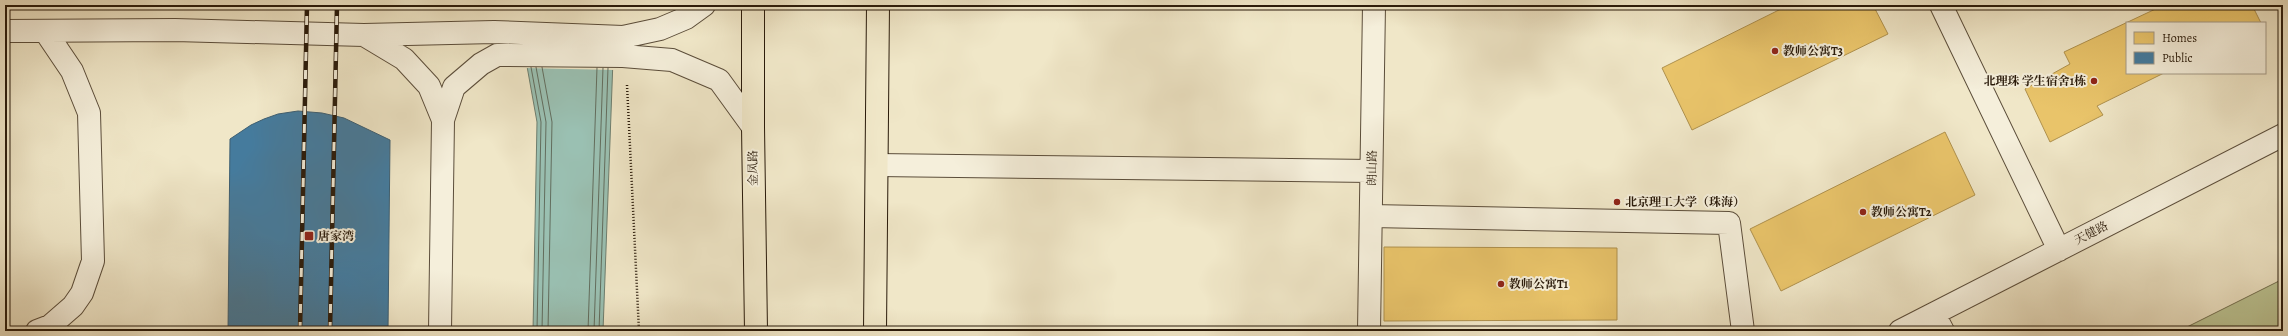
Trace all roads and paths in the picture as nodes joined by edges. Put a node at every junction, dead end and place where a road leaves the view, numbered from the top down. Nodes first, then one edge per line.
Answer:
1 (704, 5) edge
2 (754, 5) edge
3 (878, 5) edge
4 (1374, 5) edge
5 (1941, 5) edge
6 (5, 31) edge
7 (46, 31) junction
8 (364, 35) junction
9 (623, 47) junction
10 (626, 80) dead end
11 (443, 120) junction
12 (753, 127) junction
13 (2283, 135) edge
14 (877, 165) junction
15 (1372, 171) junction
16 (1371, 216) junction
17 (2058, 250) junction
18 (1938, 322) edge
19 (37, 331) edge
20 (440, 331) edge
21 (639, 331) edge
22 (756, 331) edge
23 (875, 331) edge
24 (1368, 331) edge
25 (1743, 331) edge
26 (1900, 331) edge

1 - 9 street
2 - 12 highway, 金凤路
3 - 14 highway
4 - 15 street, 朗山路
5 - 17 street
6 - 7 street
7 - 8 street
7 - 19 street
8 - 9 street
8 - 11 street
9 - 11 street
9 - 12 street
10 - 21 path
11 - 20 street
12 - 22 highway, 金凤路
13 - 17 street, 天健路
14 - 15 street
14 - 23 highway
15 - 16 street, 朗山路
16 - 24 street, 朗山路
16 - 25 street
17 - 18 street, 天健路
18 - 26 street, 天健路

